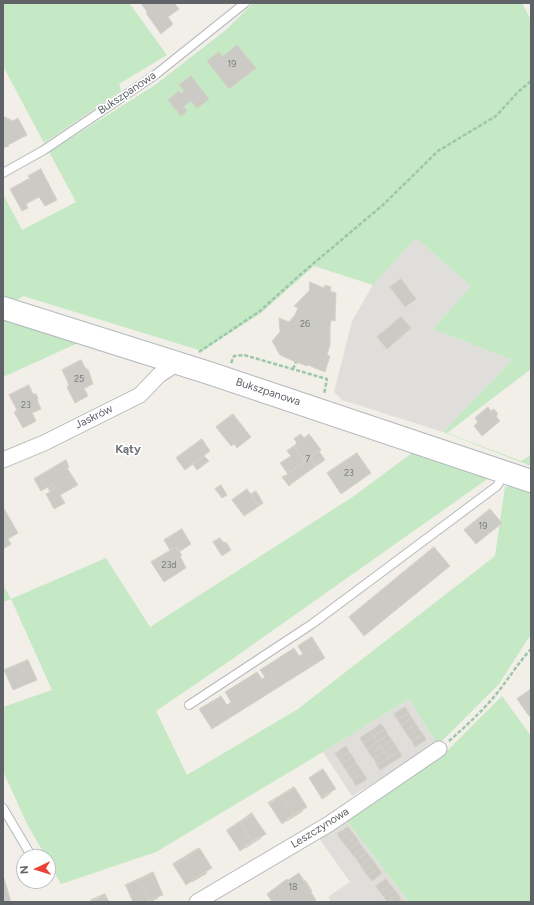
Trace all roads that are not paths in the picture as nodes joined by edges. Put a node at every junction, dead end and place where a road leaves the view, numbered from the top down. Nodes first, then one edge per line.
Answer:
1 (245, 3) edge
2 (3, 174) edge
3 (3, 308) edge
4 (178, 363) junction
5 (3, 460) edge
6 (505, 473) junction
7 (531, 481) edge
8 (189, 705) dead end
9 (440, 749) road end
10 (3, 808) edge
11 (27, 849) edge
12 (197, 902) edge

1 - 2 lane, Bukszpanowa
3 - 4 street, Bukszpanowa
4 - 5 street, Jaskrów
4 - 6 street, Bukszpanowa
6 - 7 street, Bukszpanowa
6 - 8 lane
9 - 12 street, Leszczynowa
10 - 11 lane

